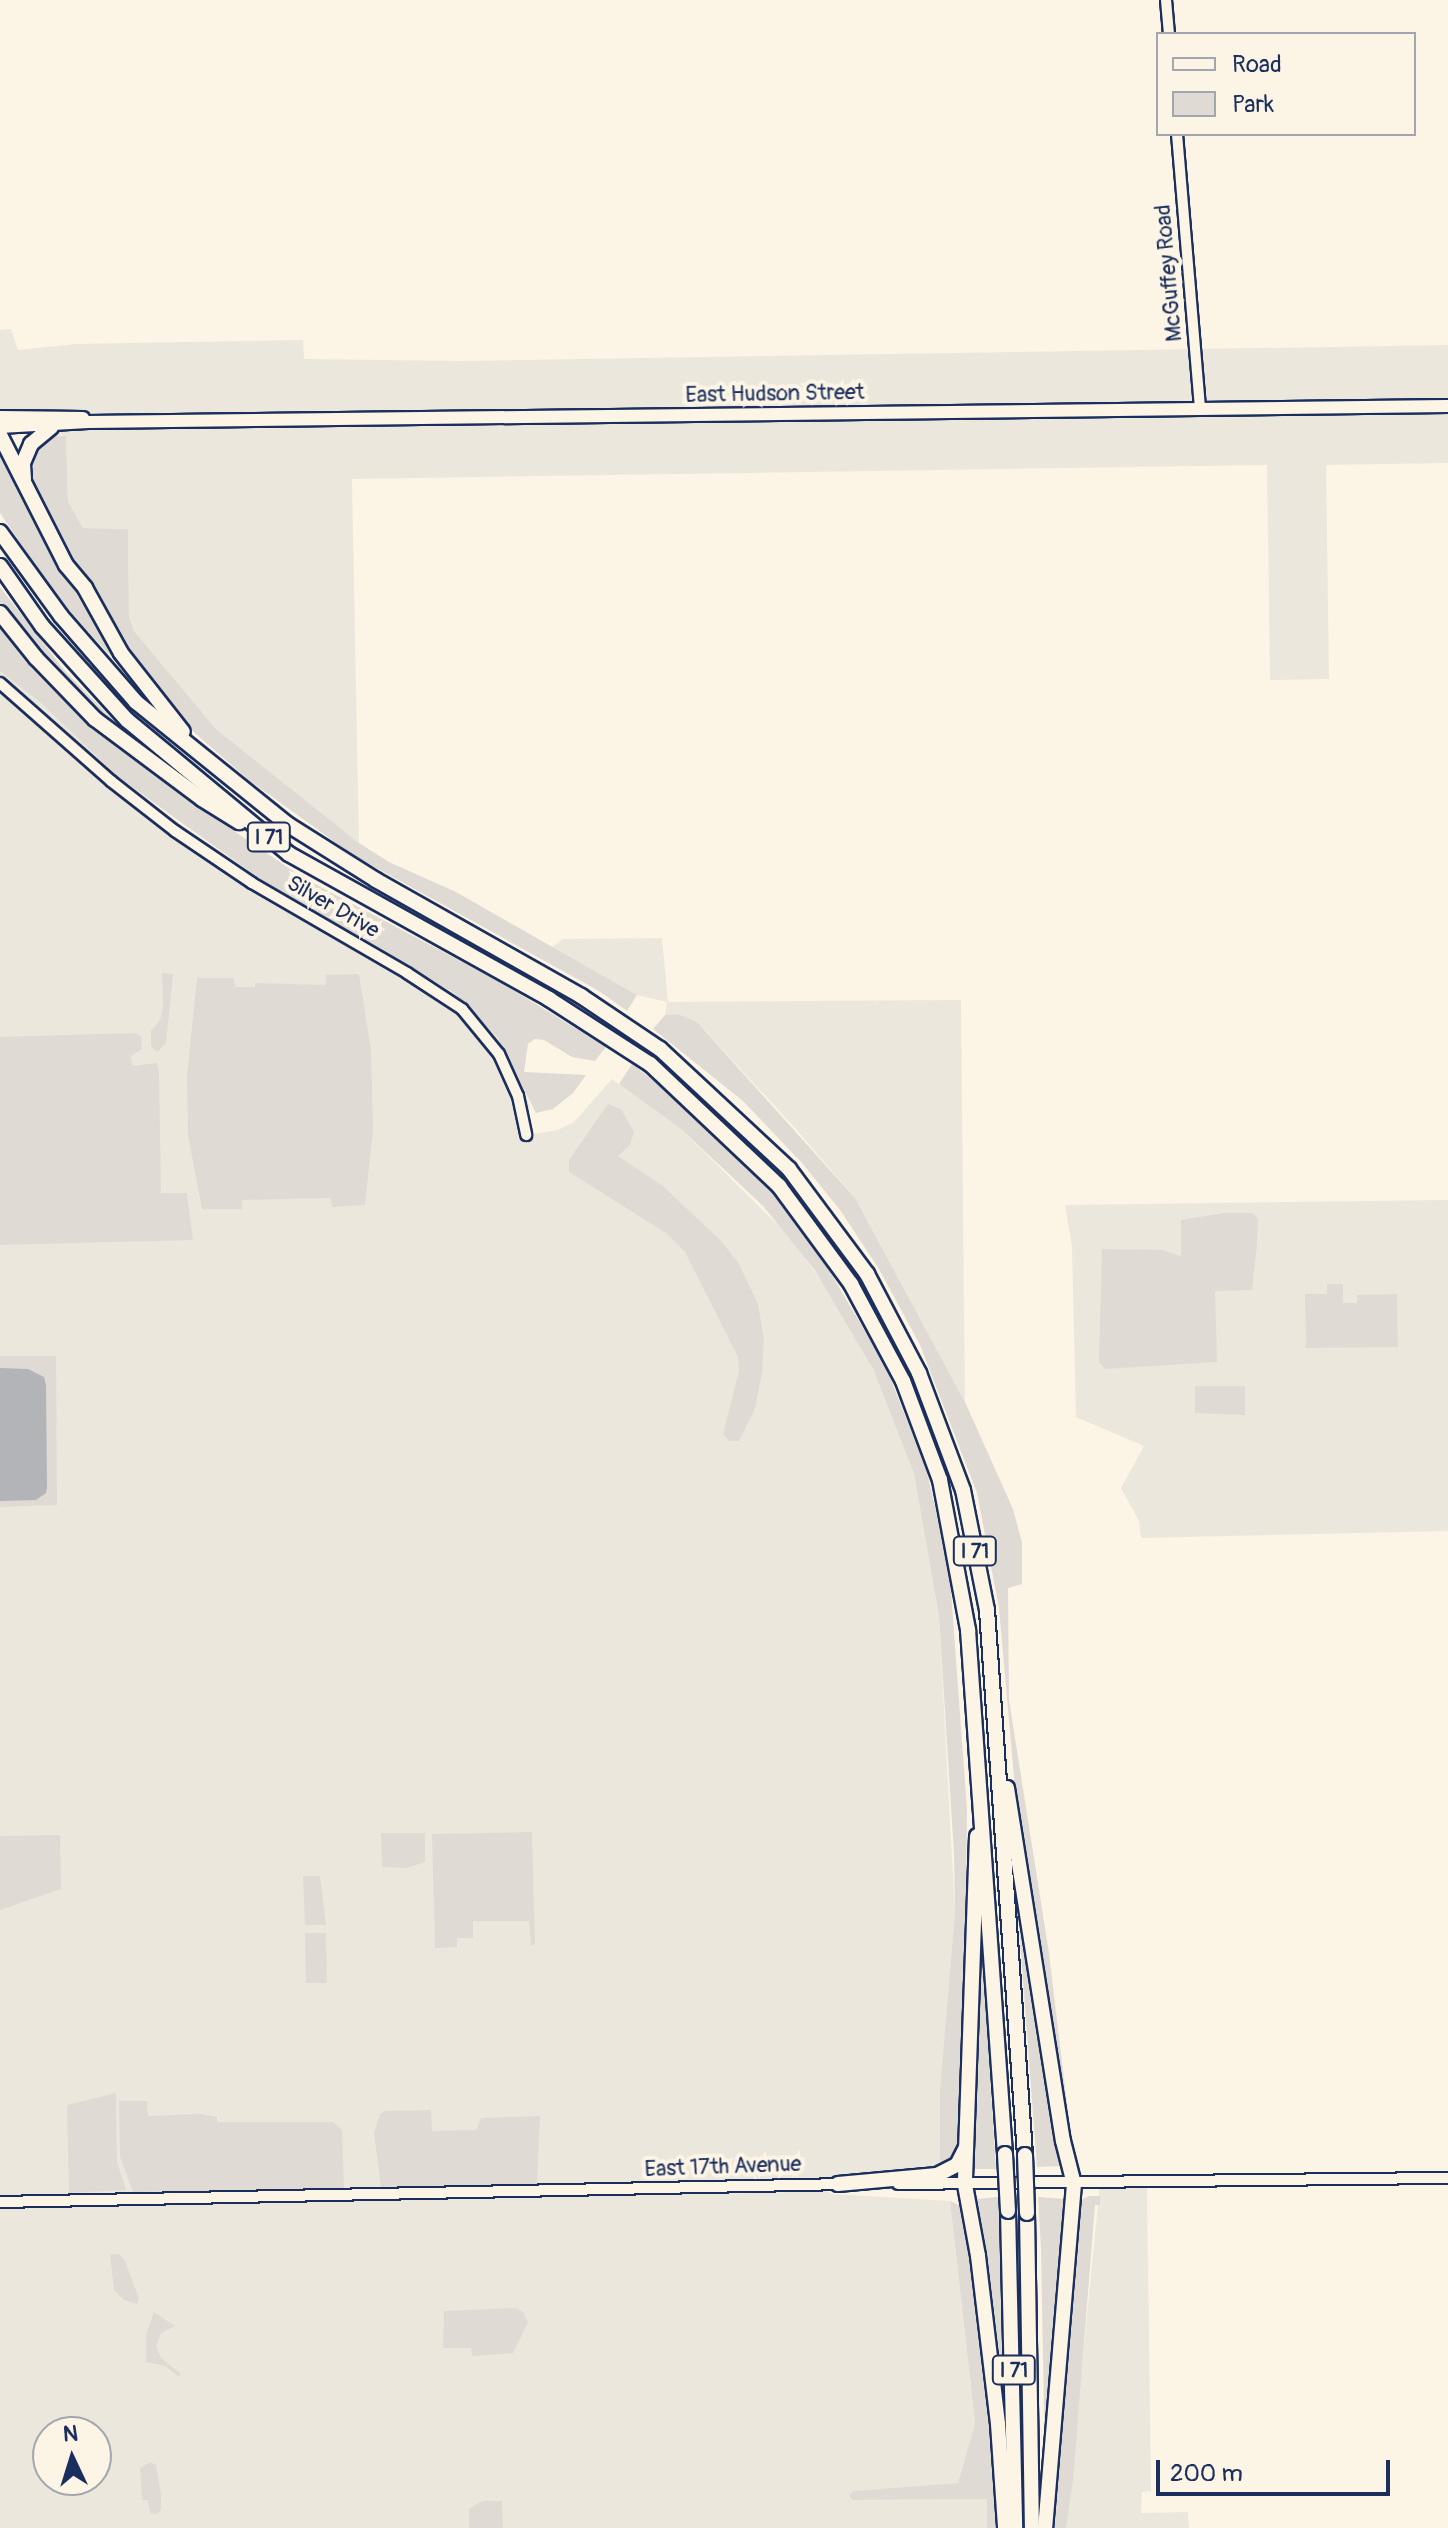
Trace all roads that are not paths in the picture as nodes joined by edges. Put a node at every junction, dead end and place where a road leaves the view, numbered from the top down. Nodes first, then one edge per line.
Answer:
1 (1166, 0) edge
2 (1169, 32) edge
3 (1177, 136) edge
4 (1448, 406) edge
5 (1200, 409) junction
6 (0, 417) edge
7 (102, 422) junction
8 (0, 427) edge
9 (51, 427) junction
10 (0, 435) edge
11 (25, 483) junction
12 (0, 532) edge
13 (0, 566) edge
14 (0, 613) edge
15 (0, 683) edge
16 (219, 769) junction
17 (289, 854) junction
18 (526, 1135) dead end
19 (995, 1724) junction
20 (981, 1808) junction
21 (969, 2139) junction
22 (1448, 2178) edge
23 (838, 2184) junction
24 (1074, 2184) junction
25 (965, 2185) junction
26 (0, 2202) edge
27 (1005, 2528) edge
28 (1015, 2528) edge
29 (1032, 2528) edge
30 (1045, 2528) edge

1 - 2 street
3 - 5 street, McGuffey Road
4 - 5 main road, East Hudson Street
5 - 7 main road, East Hudson Street
6 - 7 main road, East Hudson Street
7 - 9 main road, East Hudson Street
8 - 9 main road, East Hudson Street
9 - 11 highway
10 - 11 highway
11 - 16 highway
12 - 16 highway, I 71
13 - 17 highway, I 71
14 - 17 highway
15 - 18 street, Silver Drive
16 - 19 highway, I 71
17 - 20 highway, I 71
19 - 24 highway
19 - 29 highway, I 71, bridge
20 - 21 highway
20 - 28 highway, I 71, bridge
21 - 23 highway
21 - 25 highway
22 - 24 street, East 17th Avenue
23 - 25 street, East 17th Avenue
23 - 26 street, East 17th Avenue
24 - 25 street, East 17th Avenue
24 - 30 highway
25 - 27 highway

